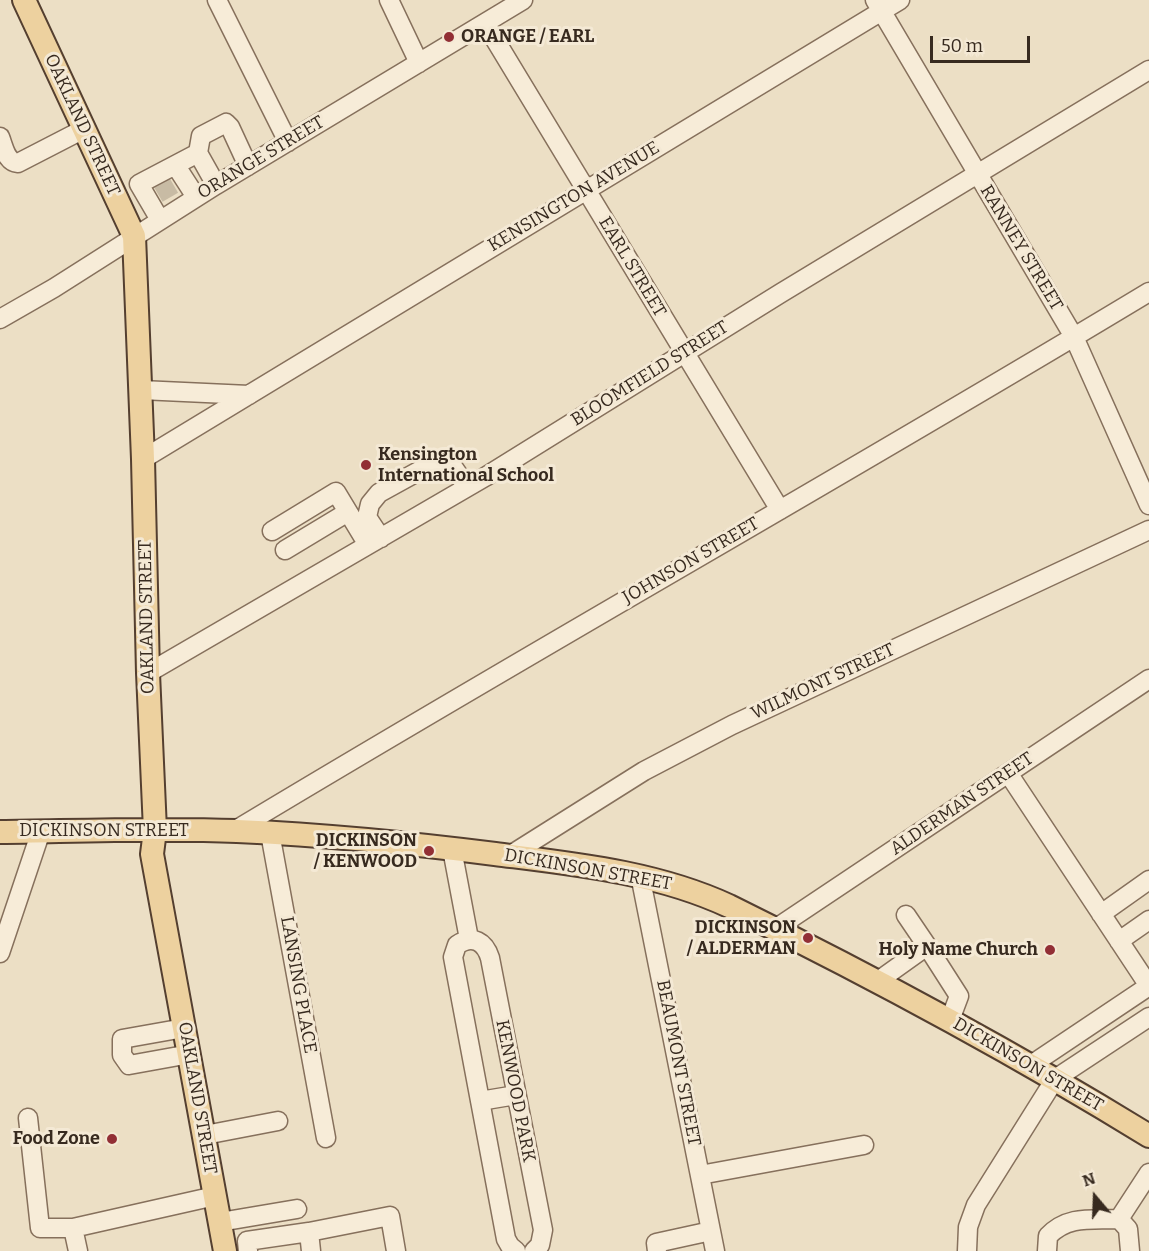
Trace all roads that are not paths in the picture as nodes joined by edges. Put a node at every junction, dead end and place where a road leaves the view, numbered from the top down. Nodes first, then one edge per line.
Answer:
1 (24, 0) edge
2 (217, 0) edge
3 (389, 0) edge
4 (523, 0) edge
5 (900, 0) edge
6 (879, 5) edge
7 (485, 23) junction
8 (419, 63) junction
9 (1149, 70) edge
10 (84, 129) junction
11 (0, 137) edge
12 (288, 142) junction
13 (198, 153) junction
14 (248, 166) junction
15 (978, 174) junction
16 (179, 176) junction
17 (216, 185) junction
18 (586, 190) junction
19 (149, 192) junction
20 (114, 196) junction
21 (196, 198) junction
22 (160, 220) junction
23 (134, 236) junction
24 (1149, 292) edge
25 (0, 319) edge
26 (1074, 337) junction
27 (685, 354) junction
28 (141, 390) junction
29 (249, 395) junction
30 (144, 459) junction
31 (467, 487) junction
32 (1149, 505) edge
33 (780, 510) junction
34 (348, 512) junction
35 (1149, 530) edge
36 (272, 531) dead end
37 (374, 541) junction
38 (285, 550) dead end
39 (148, 673) junction
40 (1149, 679) edge
41 (1008, 773) junction
42 (155, 830) junction
43 (41, 831) junction
44 (234, 831) junction
45 (0, 832) edge
46 (270, 833) junction
47 (452, 849) junction
48 (509, 856) junction
49 (640, 875) junction
50 (1149, 880) edge
51 (1101, 914) junction
52 (906, 915) dead end
53 (1149, 920) edge
54 (775, 929) junction
55 (469, 939) junction
56 (1119, 940) junction
57 (927, 946) junction
58 (0, 953) edge
59 (878, 981) junction
60 (1149, 986) edge
61 (1149, 1017) edge
62 (950, 1020) junction
63 (184, 1028) junction
64 (190, 1054) junction
65 (1031, 1065) junction
66 (1055, 1079) junction
67 (516, 1095) junction
68 (480, 1101) junction
69 (28, 1118) dead end
70 (278, 1121) dead end
71 (205, 1135) junction
72 (1149, 1136) edge
73 (326, 1138) dead end
74 (864, 1145) dead end
75 (1149, 1173) edge
76 (700, 1175) junction
77 (215, 1196) junction
78 (297, 1209) dead end
79 (1119, 1219) junction
80 (220, 1222) junction
81 (73, 1228) junction
82 (711, 1231) junction
83 (309, 1232) junction
84 (78, 1251) edge
85 (225, 1251) edge
86 (248, 1251) edge
87 (311, 1251) edge
88 (396, 1251) edge
89 (516, 1251) edge
90 (534, 1251) edge
91 (657, 1251) edge
92 (715, 1251) edge
93 (968, 1251) edge
94 (1047, 1251) edge
95 (1130, 1251) edge

1 - 10 main road, OAKLAND STREET
2 - 12 street
3 - 8 street
4 - 7 street, ORANGE STREET
5 - 6 street, KENSINGTON AVENUE
6 - 15 street, RANNEY STREET
6 - 18 street, KENSINGTON AVENUE
7 - 8 street, ORANGE STREET
7 - 18 street, EARL STREET
8 - 12 street, ORANGE STREET
9 - 15 street, BLOOMFIELD STREET
10 - 11 street
10 - 20 main road, OAKLAND STREET
12 - 14 street, ORANGE STREET
13 - 14 street
13 - 16 street
13 - 17 street
14 - 17 street, ORANGE STREET
15 - 26 street, RANNEY STREET
15 - 27 street, BLOOMFIELD STREET
16 - 19 street
16 - 21 street
17 - 21 street, ORANGE STREET
18 - 27 street, EARL STREET
18 - 29 street, KENSINGTON AVENUE
19 - 20 street
19 - 22 street
20 - 23 main road, OAKLAND STREET
21 - 22 street, ORANGE STREET
22 - 23 street, ORANGE STREET
23 - 25 street, ORANGE STREET
23 - 28 main road, OAKLAND STREET
24 - 26 street, JOHNSON STREET
26 - 32 street, RANNEY STREET
26 - 33 street, JOHNSON STREET
27 - 31 street, BLOOMFIELD STREET
27 - 33 street, EARL STREET
28 - 29 street
28 - 30 main road, OAKLAND STREET
29 - 30 street, KENSINGTON AVENUE
30 - 39 main road, OAKLAND STREET
31 - 37 street, BLOOMFIELD STREET
31 - 37 street
33 - 44 street, JOHNSON STREET
34 - 36 street
34 - 37 street
34 - 38 street
35 - 48 street, WILMONT STREET
37 - 39 street, BLOOMFIELD STREET
39 - 42 main road, OAKLAND STREET
40 - 41 street, ALDERMAN STREET
41 - 51 street
41 - 54 street, ALDERMAN STREET
42 - 43 main road, DICKINSON STREET
42 - 44 main road, DICKINSON STREET
42 - 63 main road, OAKLAND STREET
43 - 45 main road, DICKINSON STREET
43 - 58 street
44 - 46 main road, DICKINSON STREET
46 - 47 main road, DICKINSON STREET
46 - 73 street, LANSING PLACE
47 - 48 main road, DICKINSON STREET
47 - 55 street
48 - 49 main road, DICKINSON STREET
49 - 54 main road, DICKINSON STREET
49 - 76 street, BEAUMONT STREET
50 - 51 street
51 - 56 street
52 - 57 street
53 - 56 street
54 - 59 main road, DICKINSON STREET
55 - 67 street, KENWOOD PARK
55 - 68 street, KENWOOD PARK
56 - 60 street
57 - 59 street
57 - 62 street
59 - 62 main road, DICKINSON STREET
60 - 65 street
61 - 66 street
62 - 65 main road, DICKINSON STREET
63 - 64 main road, OAKLAND STREET
63 - 64 street
64 - 71 main road, OAKLAND STREET
65 - 66 main road, DICKINSON STREET
66 - 72 main road, DICKINSON STREET
66 - 93 street
67 - 68 street
67 - 90 street, KENWOOD PARK
68 - 89 street, KENWOOD PARK
69 - 81 street
70 - 71 street
71 - 77 main road, OAKLAND STREET
74 - 76 street
75 - 79 street
76 - 82 street, BEAUMONT STREET
77 - 80 main road, OAKLAND STREET
77 - 81 street
78 - 80 street
79 - 94 street
79 - 95 street
80 - 85 main road, OAKLAND STREET
81 - 84 street
82 - 91 street
82 - 92 street, BEAUMONT STREET
83 - 86 street
83 - 87 street
83 - 88 street

